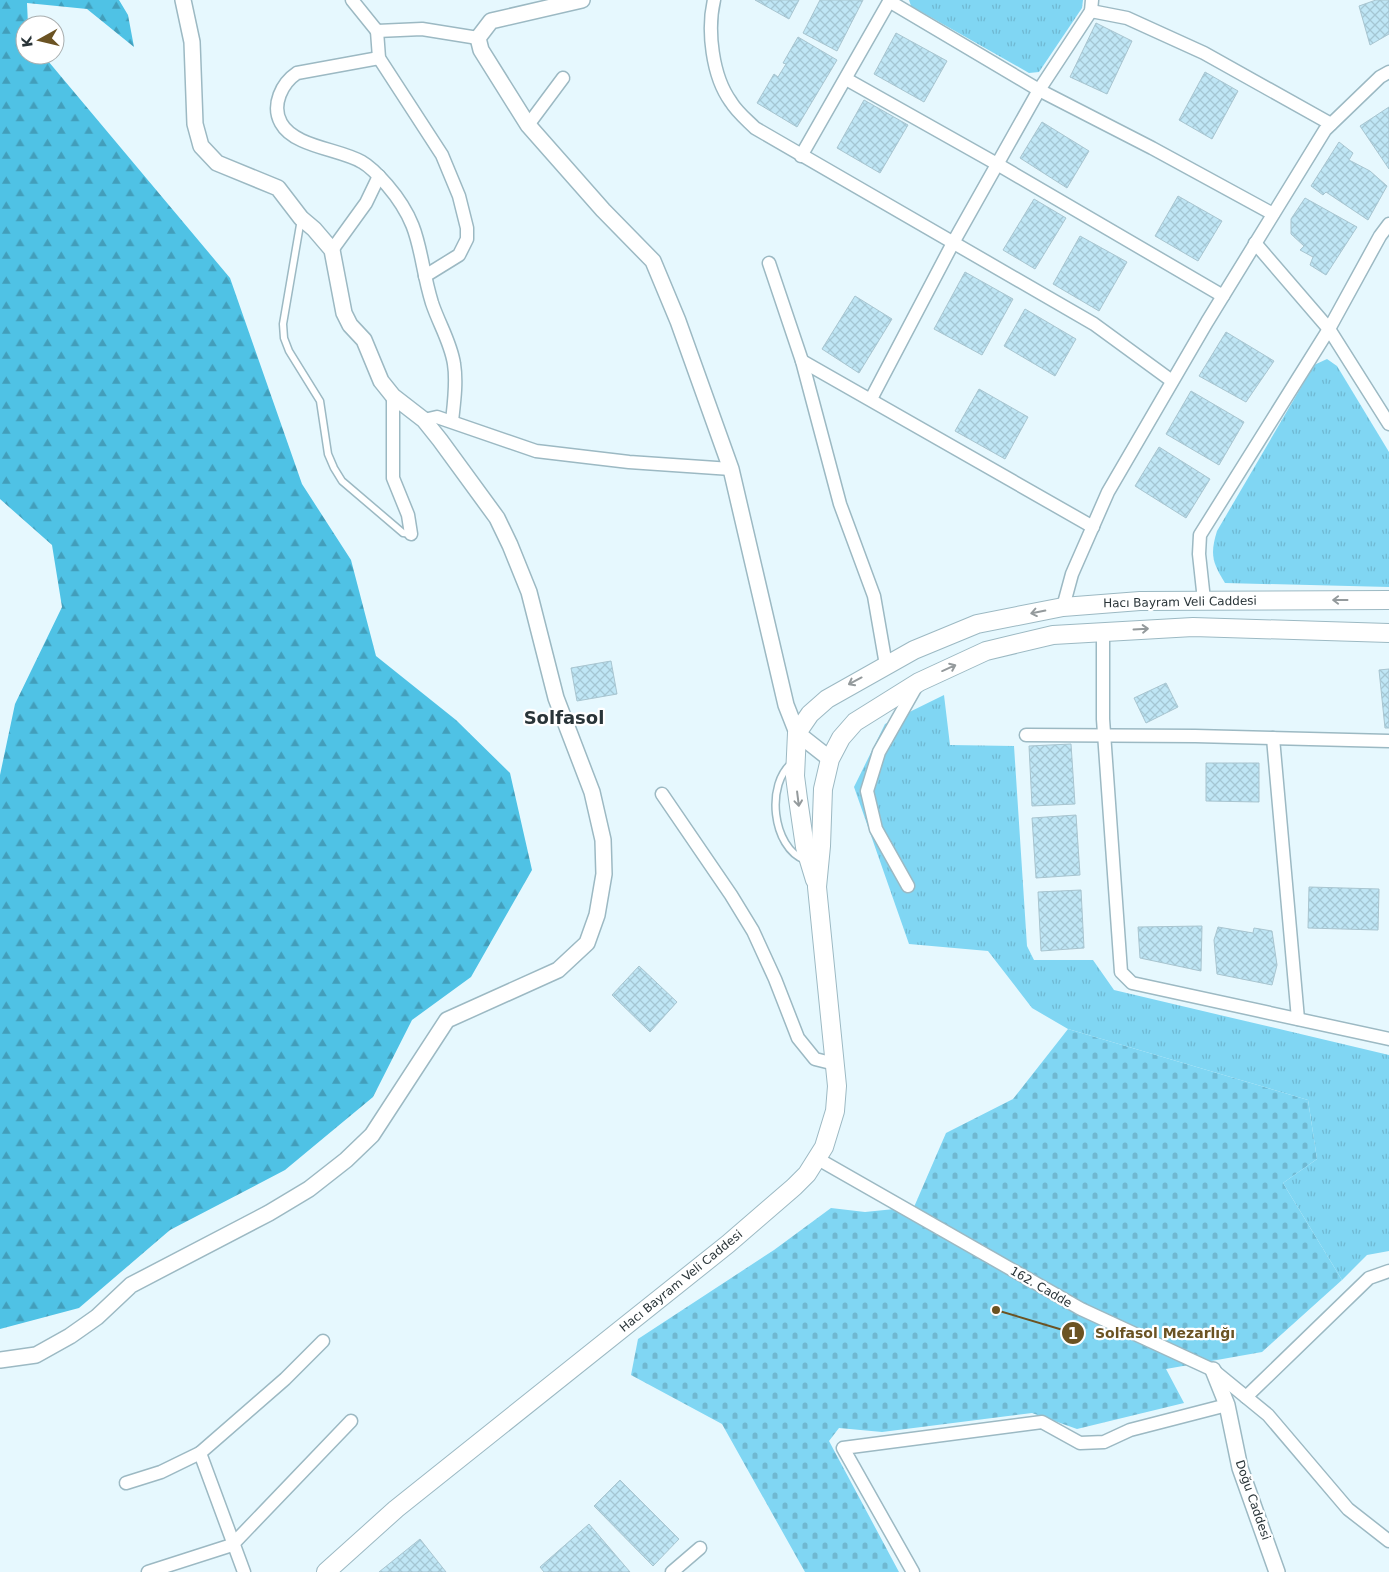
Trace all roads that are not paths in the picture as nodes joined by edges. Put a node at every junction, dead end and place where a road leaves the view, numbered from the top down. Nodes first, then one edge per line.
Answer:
1 (183, 0) edge
2 (352, 0) edge
3 (582, 0) edge
4 (714, 0) edge
5 (889, 1) edge
6 (1091, 6) edge
7 (377, 31) junction
8 (478, 38) junction
9 (379, 58) junction
10 (1389, 72) edge
11 (563, 78) dead end
12 (846, 79) junction
13 (1039, 90) junction
14 (1331, 124) junction
15 (528, 125) junction
16 (801, 156) junction
17 (998, 164) junction
18 (379, 176) junction
19 (1273, 214) junction
20 (301, 218) junction
21 (1389, 224) edge
22 (954, 241) junction
23 (1255, 243) junction
24 (332, 250) junction
25 (769, 262) dead end
26 (425, 276) junction
27 (1223, 296) junction
28 (1329, 329) junction
29 (802, 361) junction
30 (1172, 381) junction
31 (393, 396) junction
32 (871, 400) junction
33 (424, 420) junction
34 (452, 421) junction
35 (1389, 424) edge
36 (731, 469) junction
37 (1093, 527) junction
38 (411, 534) joint
39 (1204, 600) junction
40 (1389, 600) edge
41 (1063, 607) junction
42 (1103, 631) junction
43 (1389, 632) edge
44 (886, 665) junction
45 (919, 682) junction
46 (797, 733) junction
47 (1026, 736) dead end
48 (1104, 737) junction
49 (1273, 738) junction
50 (1389, 741) edge
51 (830, 759) junction
52 (662, 794) dead end
53 (908, 886) dead end
54 (817, 887) junction
55 (1298, 1019) junction
56 (1389, 1039) edge
57 (835, 1064) junction
58 (818, 1159) junction
59 (1389, 1271) edge
60 (323, 1341) dead end
61 (0, 1360) edge
62 (1213, 1370) junction
63 (1246, 1397) junction
64 (1227, 1405) junction
65 (351, 1421) dead end
66 (200, 1452) junction
67 (126, 1483) dead end
68 (1389, 1541) edge
69 (232, 1545) junction
70 (700, 1548) dead end
71 (148, 1572) edge
72 (244, 1572) edge
73 (326, 1572) edge
74 (672, 1572) edge
75 (913, 1572) edge
76 (1277, 1572) edge

1 - 20 street
2 - 7 street
3 - 8 street
4 - 16 street
5 - 12 street
5 - 13 street
6 - 13 street
6 - 14 street
7 - 8 street
7 - 9 street
8 - 15 street
9 - 18 street
9 - 26 street
10 - 14 street
11 - 15 street
12 - 16 street
12 - 17 street
13 - 17 street
13 - 19 street
14 - 19 street
15 - 36 street
16 - 22 street
17 - 22 street
17 - 27 street
18 - 24 street
18 - 26 street
19 - 23 street
20 - 24 street
20 - 38 lane
21 - 28 street
22 - 30 street
22 - 32 street
23 - 27 street
23 - 28 street
24 - 31 street
25 - 29 street
26 - 34 street
27 - 30 street
28 - 35 street
28 - 39 street
29 - 32 street
29 - 44 street
30 - 37 street
31 - 33 street
31 - 38 street
32 - 37 street
33 - 34 street
33 - 61 street
34 - 36 street
36 - 46 street
37 - 41 street
40 -> 39 main road, Hacı Bayram Veli Caddesi
39 - 41 main road, Hacı Bayram Veli Caddesi
41 -> 44 main road, Hacı Bayram Veli Caddesi
42 -> 43 main road
45 -> 42 main road
42 - 48 street
44 -> 46 main road, Hacı Bayram Veli Caddesi
45 - 51 main road
45 - 53 street
46 - 51 street
46 - 54 main road
47 - 48 street
48 - 49 street
48 - 55 street
49 - 50 street
49 - 55 street
51 - 54 main road
52 - 57 street
54 - 57 main road, Hacı Bayram Veli Caddesi
55 - 56 street
57 - 58 main road, Hacı Bayram Veli Caddesi
58 - 62 street, 162. Cadde
58 - 73 main road, Hacı Bayram Veli Caddesi
59 - 63 street
60 - 66 street
62 - 63 street, 162. Cadde
62 - 64 street, Doğu Caddesi
63 - 68 street, 162. Cadde
64 - 75 street
64 - 76 street, Doğu Caddesi
65 - 69 street
66 - 67 street
66 - 69 street
69 - 71 street
69 - 72 street
70 - 74 street

